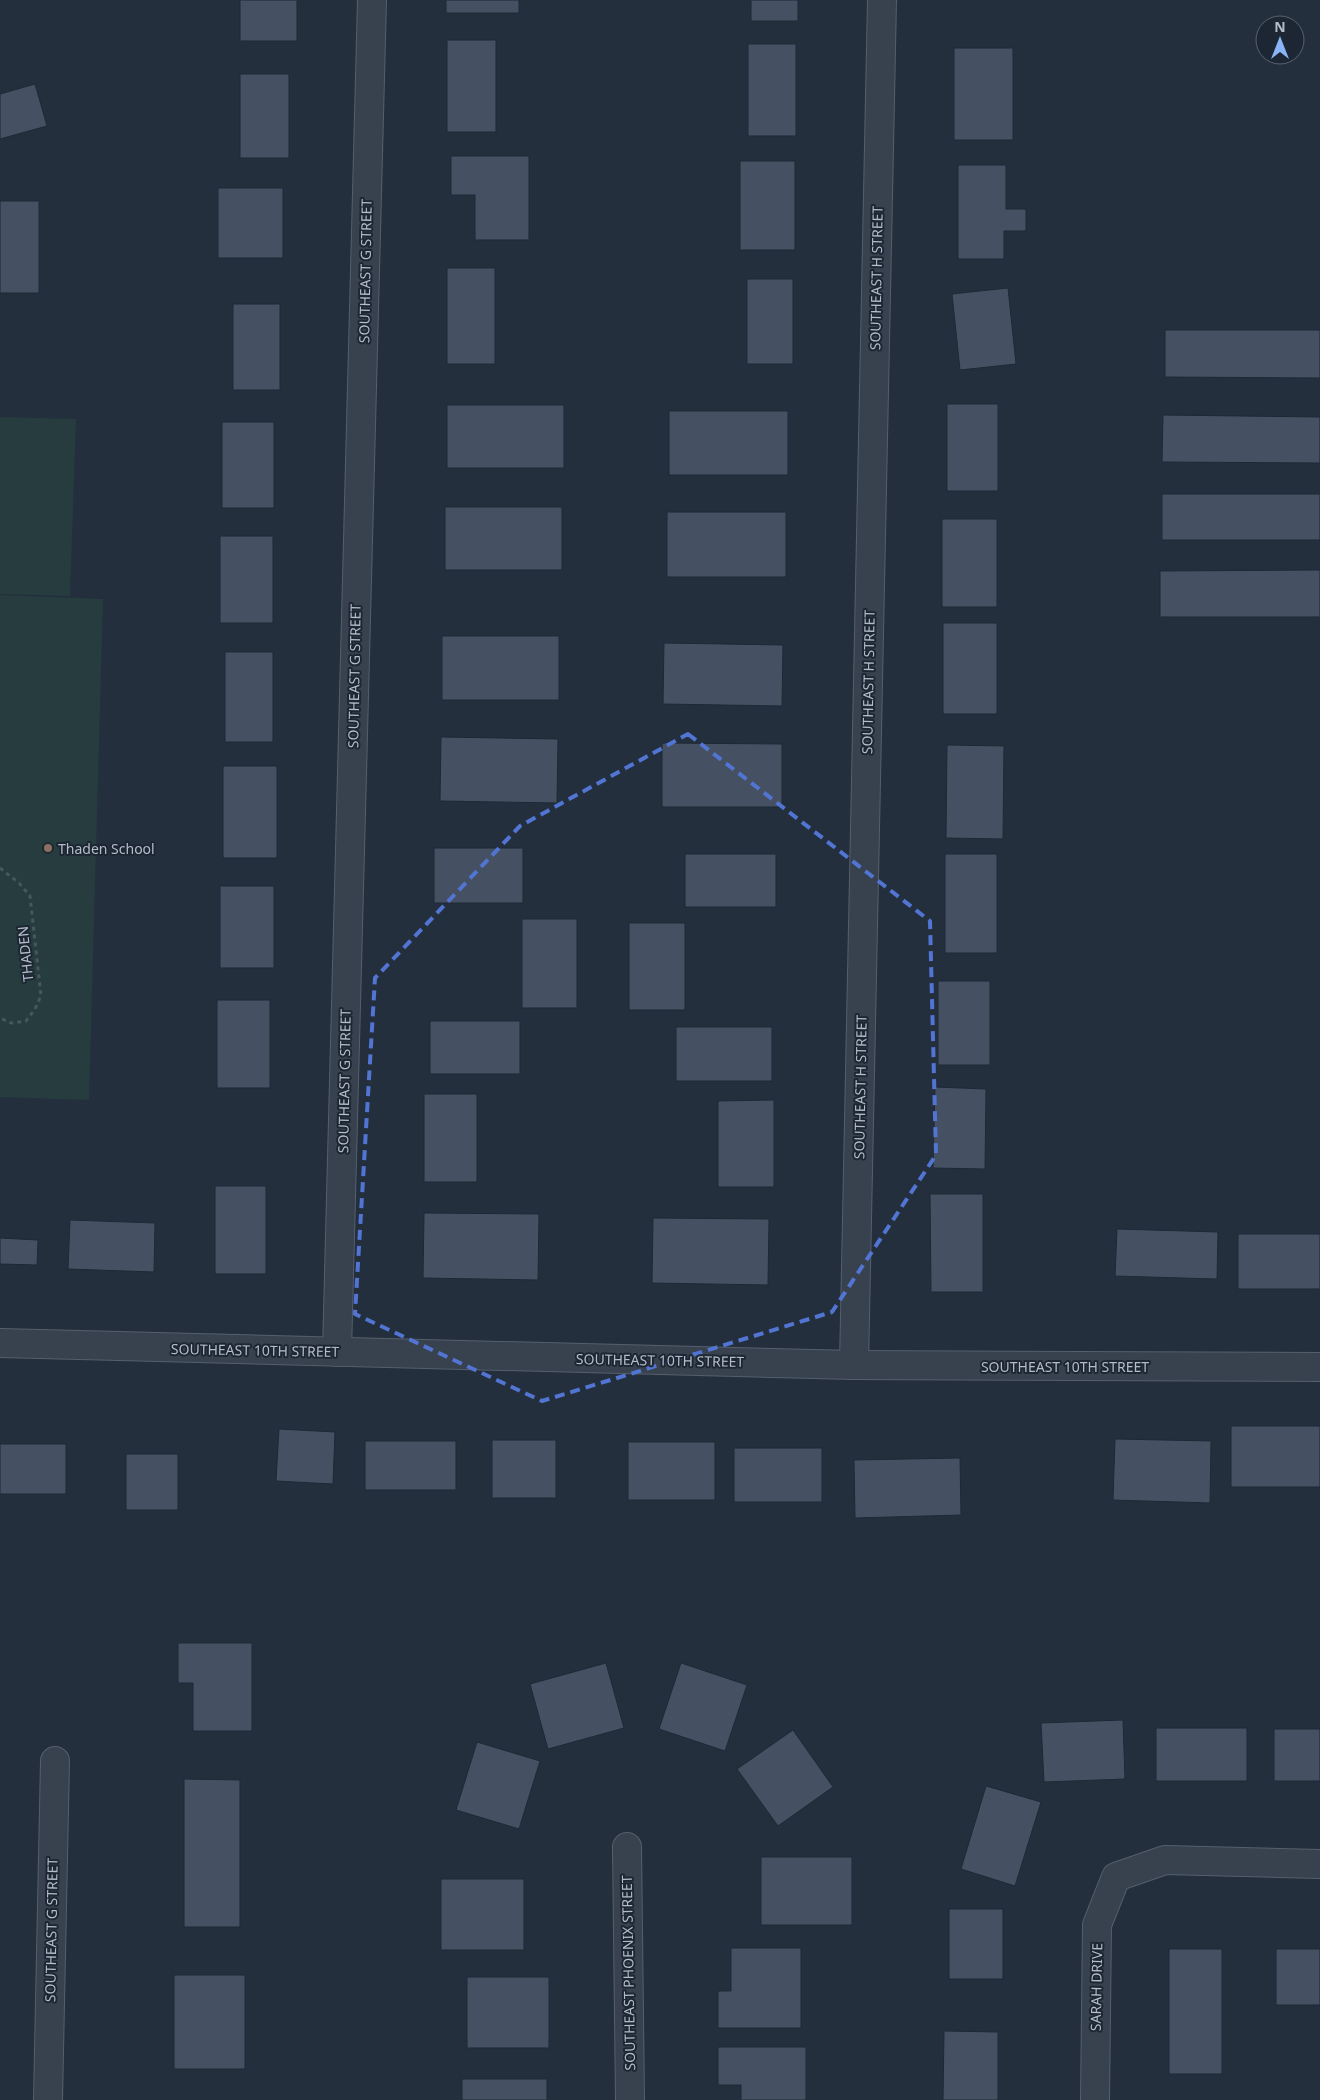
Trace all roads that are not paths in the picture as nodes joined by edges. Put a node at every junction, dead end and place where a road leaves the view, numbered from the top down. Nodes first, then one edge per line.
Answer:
1 (372, 0) edge
2 (882, 0) edge
3 (0, 1343) edge
4 (337, 1352) junction
5 (854, 1365) junction
6 (1320, 1367) edge
7 (55, 1761) dead end
8 (627, 1847) dead end
9 (1320, 1864) edge
10 (48, 2100) edge
11 (630, 2100) edge
12 (1095, 2100) edge

1 - 4 street, SOUTHEAST G STREET
2 - 5 street, SOUTHEAST H STREET
3 - 4 street, SOUTHEAST 10TH STREET
4 - 5 street, SOUTHEAST 10TH STREET
5 - 6 street, SOUTHEAST 10TH STREET
7 - 10 street, SOUTHEAST G STREET
8 - 11 street, SOUTHEAST PHOENIX STREET
9 - 12 street, SARAH DRIVE

